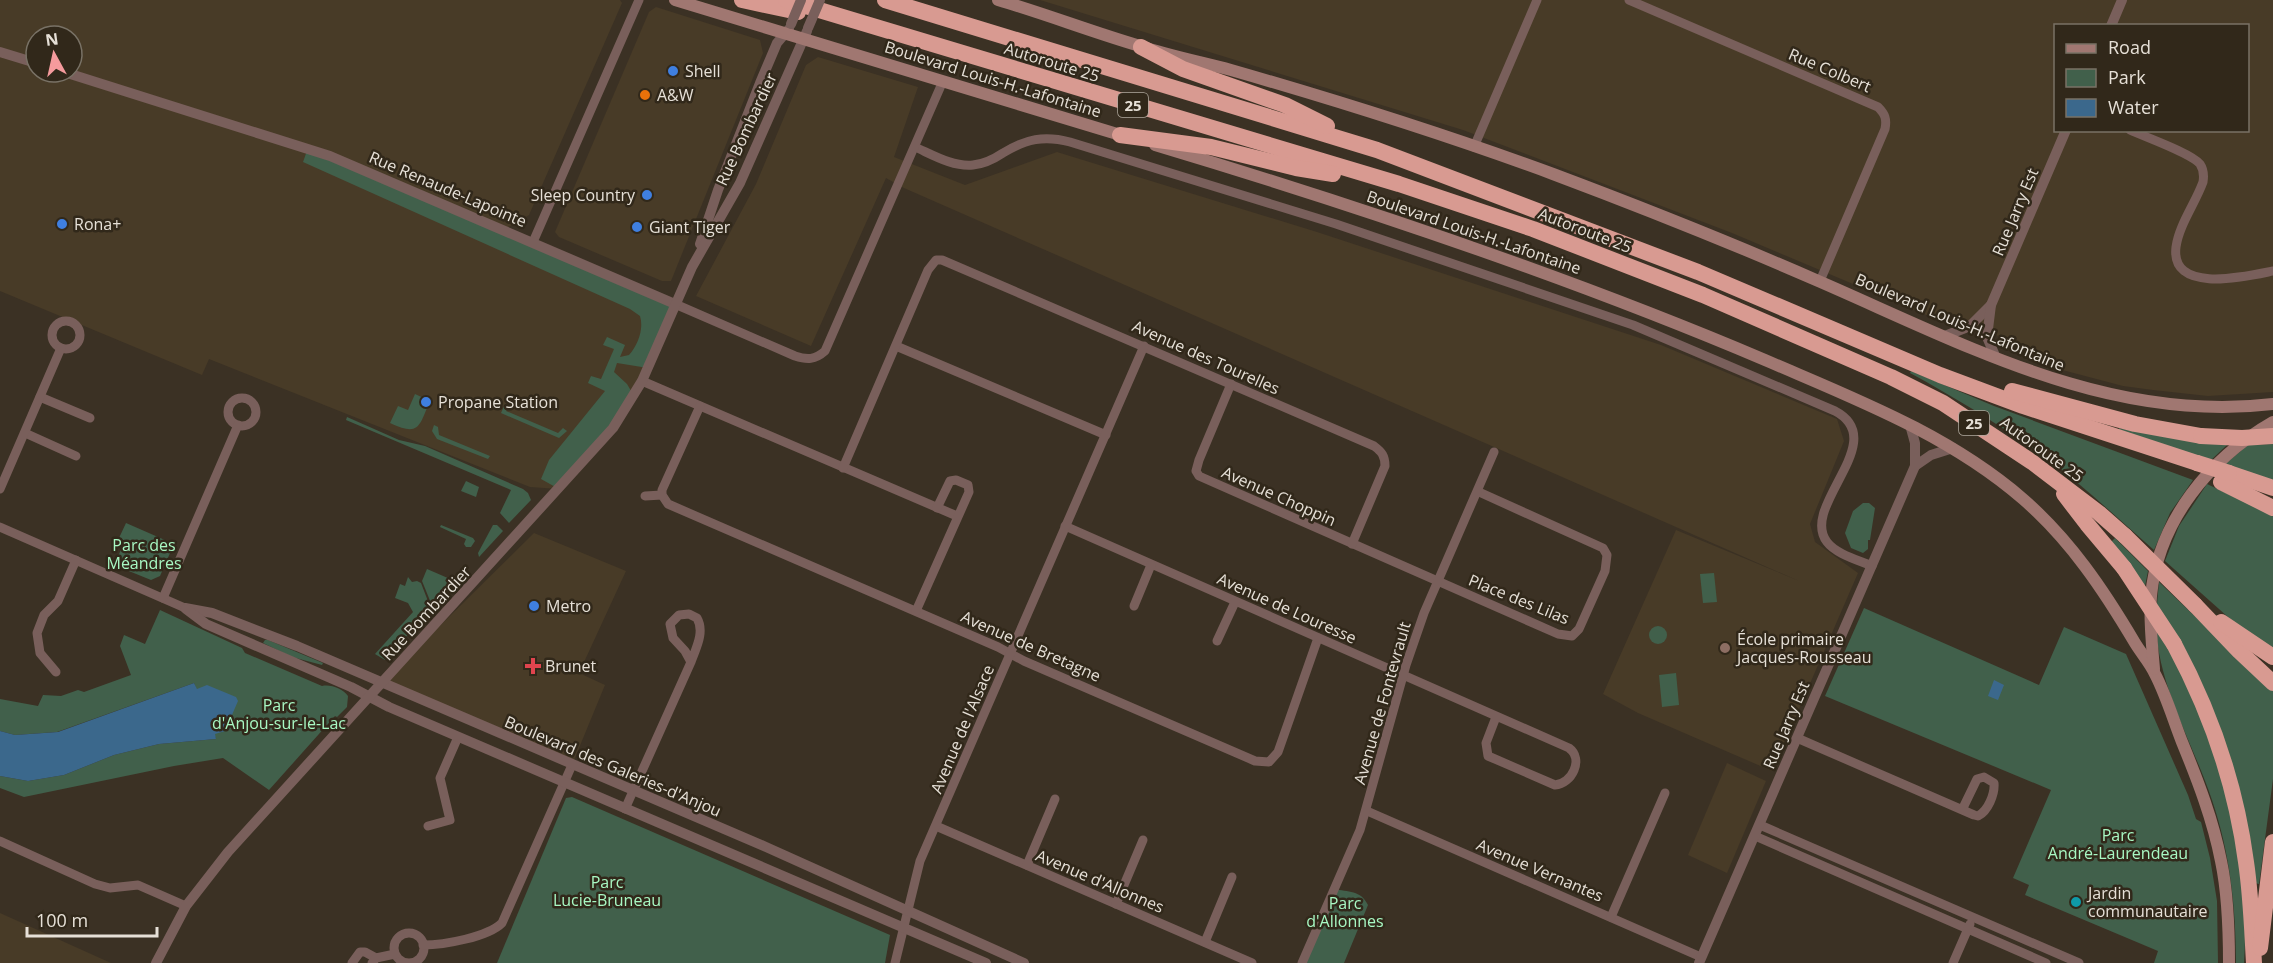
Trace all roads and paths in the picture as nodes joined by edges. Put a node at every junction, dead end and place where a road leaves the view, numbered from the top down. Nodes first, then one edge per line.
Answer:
1 (639, 0) edge
2 (675, 0) edge
3 (742, 0) edge
4 (786, 0) edge
5 (801, 0) edge
6 (820, 0) edge
7 (885, 0) edge
8 (894, 0) edge
9 (998, 0) edge
10 (1537, 0) edge
11 (1629, 0) edge
12 (2122, 0) edge
13 (925, 12) junction
14 (2112, 24) edge
15 (867, 26) junction
16 (789, 29) junction
17 (806, 34) junction
18 (1142, 47) junction
19 (0, 52) edge
20 (24, 59) edge
21 (84, 78) edge
22 (943, 81) junction
23 (2065, 132) edge
24 (2134, 132) edge
25 (1120, 135) junction
26 (915, 147) junction
27 (1474, 147) junction
28 (1377, 150) junction
29 (1399, 184) junction
30 (533, 242) junction
31 (692, 267) junction
32 (2273, 271) edge
33 (1820, 281) junction
34 (675, 304) junction
35 (1991, 305) junction
36 (1945, 336) junction
37 (896, 346) junction
38 (1144, 346) junction
39 (61, 348) dead end
40 (1996, 358) junction
41 (1920, 367) junction
42 (642, 381) junction
43 (1231, 384) junction
44 (40, 398) junction
45 (2273, 404) edge
46 (700, 406) junction
47 (90, 418) dead end
48 (2273, 422) edge
49 (238, 425) dead end
50 (1910, 425) junction
51 (25, 433) junction
52 (1106, 435) junction
53 (2273, 436) edge
54 (1953, 448) junction
55 (1494, 452) dead end
56 (76, 456) dead end
57 (1915, 466) junction
58 (843, 468) junction
59 (2052, 477) junction
60 (2225, 478) junction
61 (2273, 488) edge
62 (0, 489) edge
63 (1479, 492) junction
64 (662, 495) junction
65 (645, 496) dead end
66 (937, 508) junction
67 (2273, 508) edge
68 (957, 516) junction
69 (1065, 526) junction
70 (0, 527) edge
71 (1352, 544) junction
72 (76, 560) junction
73 (1151, 565) junction
74 (1872, 566) junction
75 (1439, 582) junction
76 (163, 598) junction
77 (1235, 602) junction
78 (2195, 605) junction
79 (1134, 606) dead end
80 (185, 608) junction
81 (916, 611) junction
82 (1318, 638) junction
83 (1217, 641) dead end
84 (1010, 653) junction
85 (2273, 657) edge
86 (691, 662) junction
87 (56, 672) dead end
88 (2155, 673) junction
89 (1403, 675) junction
90 (2273, 683) edge
91 (382, 684) junction
92 (369, 697) junction
93 (1496, 717) junction
94 (458, 737) junction
95 (1797, 738) junction
96 (572, 765) junction
97 (565, 783) junction
98 (633, 791) junction
99 (1665, 793) dead end
100 (1055, 798) dead end
101 (625, 809) junction
102 (1962, 810) dead end
103 (1367, 811) junction
104 (428, 825) dead end
105 (1760, 825) junction
106 (936, 826) junction
107 (1755, 836) junction
108 (1143, 840) dead end
109 (0, 842) edge
110 (2273, 842) edge
111 (766, 848) junction
112 (1027, 866) junction
113 (758, 867) junction
114 (1232, 877) dead end
115 (1116, 904) junction
116 (186, 906) junction
117 (907, 911) junction
118 (1611, 917) junction
119 (1973, 918) junction
120 (903, 927) junction
121 (1968, 930) junction
122 (1205, 942) junction
123 (423, 945) junction
124 (395, 954) junction
125 (1700, 960) edge
126 (2062, 960) edge
127 (374, 961) edge
128 (418, 962) edge
129 (156, 963) edge
130 (352, 963) edge
131 (895, 963) edge
132 (986, 963) edge
133 (1024, 963) edge
134 (1252, 963) edge
135 (1302, 963) edge
136 (1953, 963) edge
137 (2046, 963) edge
138 (2079, 963) edge
139 (2229, 963) edge
140 (2256, 963) edge

1 - 30 street
2 - 16 main road, Boulevard Louis-H.-Lafontaine
3 - 15 highway
4 - 15 highway, Autoroute 25 / 25
5 - 16 street, Rue Bombardier, bridge
6 - 17 street, Rue Bombardier, bridge
7 - 13 highway, Autoroute 25 / 25
8 - 13 highway
9 - 18 main road, Boulevard Louis-H.-Lafontaine
10 - 27 street
11 - 33 street, Rue Colbert
12 - 14 street
13 - 28 highway, Autoroute 25 / 25
15 - 29 highway, Autoroute 25 / 25
16 - 17 main road, Boulevard Louis-H.-Lafontaine
16 - 31 street, Rue Bombardier
17 - 22 main road, Boulevard Louis-H.-Lafontaine
17 - 31 street, Rue Bombardier
18 - 27 main road, Boulevard Louis-H.-Lafontaine
18 - 28 highway
19 - 20 street
21 - 30 street, Rue Renaude-Lapointe
22 - 25 main road, Boulevard Louis-H.-Lafontaine
22 - 26 street
23 - 35 street, Rue Jarry Est
24 - 32 street
25 - 29 highway
25 - 50 main road, Boulevard Louis-H.-Lafontaine
26 - 34 street, Rue Renaude-Lapointe
26 - 74 street
27 - 33 main road, Boulevard Louis-H.-Lafontaine
28 - 41 highway, Autoroute 25 / 25
29 - 59 highway, Autoroute 25 / 25
30 - 34 street, Rue Renaude-Lapointe
31 - 34 street, Rue Bombardier
33 - 36 main road, Boulevard Louis-H.-Lafontaine
34 - 42 street, Rue Bombardier
35 - 36 street, Rue Jarry Est
35 - 40 street, Rue Jarry Est
36 - 40 main road, Boulevard Louis-H.-Lafontaine
37 - 38 street, Avenue des Tourelles
37 - 52 street
37 - 58 street
38 - 43 street, Avenue des Tourelles
38 - 52 street, Avenue de l'Alsace
39 - 44 street
40 - 45 main road, Boulevard Louis-H.-Lafontaine
41 - 53 highway, bridge
41 - 60 highway, Autoroute 25 / 25, bridge
42 - 46 street
42 - 91 street, Rue Bombardier
43 - 71 street, Avenue des Tourelles
43 - 71 street, Avenue Choppin
44 - 47 street
44 - 51 street
46 - 58 street
46 - 64 street
48 - 88 main road
49 - 76 street
50 - 54 main road, Boulevard Louis-H.-Lafontaine
50 - 57 street, Rue Jarry Est
51 - 56 street
51 - 62 street
52 - 69 street, Avenue de l'Alsace
54 - 57 street
54 - 88 main road, Boulevard Louis-H.-Lafontaine
55 - 63 street, Avenue de Fontevrault
57 - 74 street, Rue Jarry Est
58 - 66 street
59 - 78 highway, Autoroute 25 / 25, bridge
59 - 140 highway, bridge
60 - 61 highway, Autoroute 25 / 25
60 - 67 highway
63 - 75 street, Avenue de Fontevrault
63 - 75 street, Place des Lilas
64 - 65 street
64 - 81 street, Avenue de Bretagne
66 - 68 street
66 - 68 street
68 - 81 street
69 - 73 street, Avenue de Louresse
69 - 84 street, Avenue de l'Alsace
70 - 72 street, Boulevard des Galeries-d'Anjou
71 - 75 street, Avenue Choppin
72 - 76 street, Boulevard des Galeries-d'Anjou
72 - 87 street
73 - 77 street, Avenue de Louresse
73 - 79 street
74 - 95 street, Rue Jarry Est
75 - 89 street, Avenue de Fontevrault
76 - 80 street, Boulevard des Galeries-d'Anjou
77 - 82 street, Avenue de Louresse
77 - 83 street
78 - 85 highway
78 - 90 highway, Autoroute 25 / 25
80 - 91 street, Boulevard des Galeries-d'Anjou
80 - 92 street, Boulevard des Galeries-d'Anjou
81 - 84 street, Avenue de Bretagne
82 - 84 street, Avenue de Bretagne
82 - 89 street, Avenue de Louresse
84 - 106 street, Avenue de l'Alsace
86 - 86 street
86 - 98 street
88 - 139 main road
89 - 93 street, Avenue de Louresse
89 - 103 street, Avenue de Fontevrault
91 - 92 street, Rue Bombardier
91 - 96 street, Boulevard des Galeries-d'Anjou
92 - 94 street, Boulevard des Galeries-d'Anjou
92 - 116 street, Rue Bombardier
93 - 93 street, Avenue de Louresse
94 - 97 street, Boulevard des Galeries-d'Anjou
94 - 104 street
95 - 102 street
95 - 105 street, Rue Jarry Est
96 - 97 street
96 - 98 street, Boulevard des Galeries-d'Anjou
97 - 101 street, Boulevard des Galeries-d'Anjou
97 - 123 street
98 - 101 street
98 - 111 street, Boulevard des Galeries-d'Anjou
99 - 118 street
100 - 112 street
101 - 113 street, Boulevard des Galeries-d'Anjou
103 - 118 street, Avenue Vernantes
103 - 135 street, Avenue de Fontevrault
105 - 107 street, Rue Jarry Est
105 - 119 street
106 - 112 street, Avenue d'Allonnes
106 - 117 street, Avenue de l'Alsace
107 - 121 street
107 - 125 street, Rue Jarry Est
108 - 115 street
109 - 116 street
110 - 140 highway
111 - 113 street
111 - 117 street, Boulevard des Galeries-d'Anjou
112 - 115 street, Avenue d'Allonnes
113 - 120 street, Boulevard des Galeries-d'Anjou
114 - 122 street
115 - 122 street, Avenue d'Allonnes
116 - 129 street, Rue Bombardier
117 - 120 street, Avenue de l'Alsace
117 - 133 street, Boulevard des Galeries-d'Anjou
118 - 125 street, Avenue Vernantes
119 - 121 street
119 - 126 street
120 - 131 street, Avenue de l'Alsace
120 - 132 street, Boulevard des Galeries-d'Anjou
121 - 136 street
121 - 137 street
122 - 134 street, Avenue d'Allonnes
123 - 124 street
123 - 128 street
124 - 127 street
124 - 128 street
126 - 138 street
127 - 130 street

